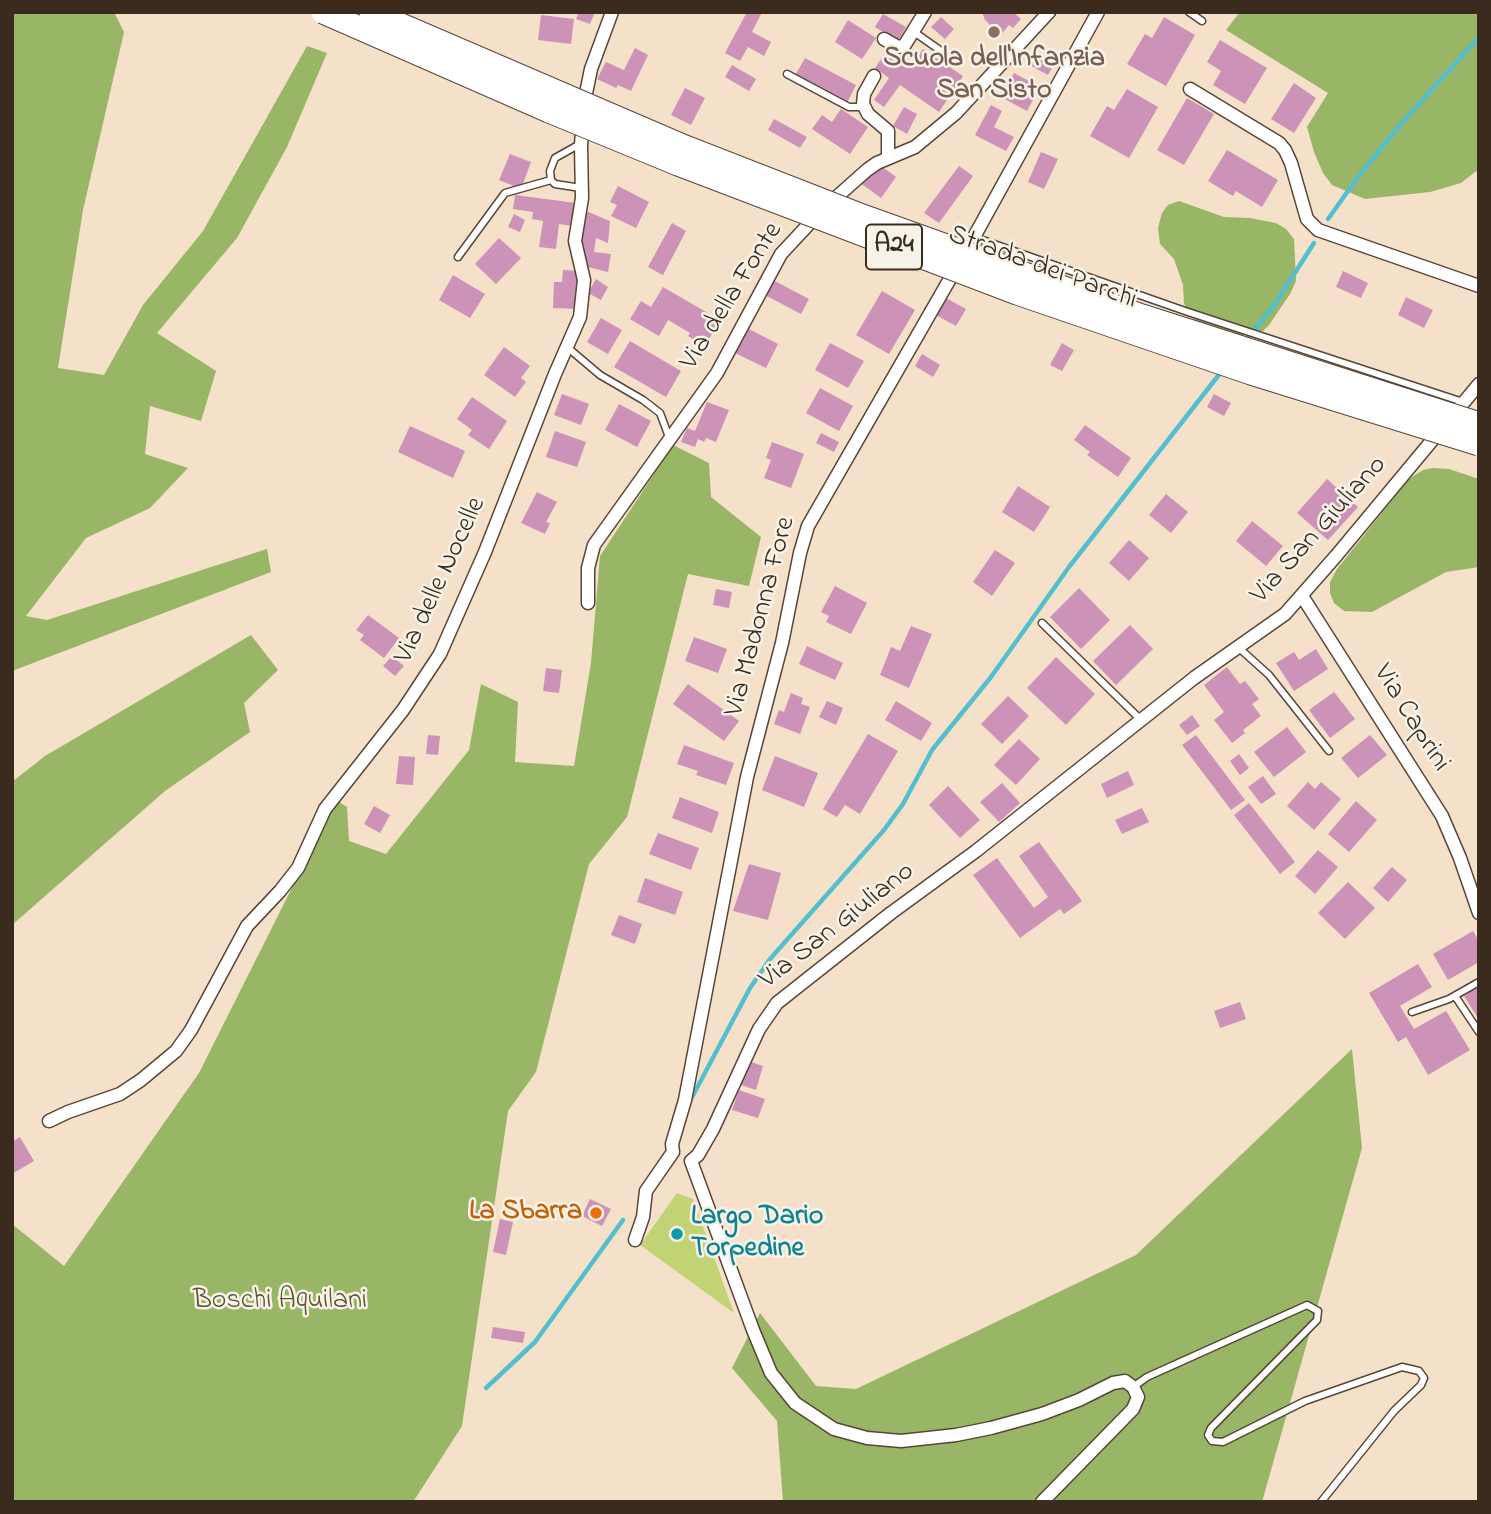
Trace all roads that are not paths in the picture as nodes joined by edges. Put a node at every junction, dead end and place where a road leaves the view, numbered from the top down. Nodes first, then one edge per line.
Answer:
1 (323, 12) edge
2 (371, 12) edge
3 (612, 12) edge
4 (925, 12) edge
5 (1049, 12) edge
6 (1098, 12) edge
7 (1189, 12) edge
8 (1202, 21) dead end
9 (914, 32) junction
10 (884, 39) dead end
11 (944, 53) dead end
12 (787, 74) dead end
13 (874, 76) dead end
14 (1190, 89) dead end
15 (864, 107) junction
16 (581, 144) junction
17 (888, 158) junction
18 (551, 180) junction
19 (583, 188) junction
20 (974, 237) junction
21 (458, 257) dead end
22 (1479, 286) edge
23 (567, 347) junction
24 (1479, 384) edge
25 (1463, 402) junction
26 (1479, 424) edge
27 (669, 437) junction
28 (1479, 443) edge
29 (1302, 596) junction
30 (588, 603) dead end
31 (1042, 623) dead end
32 (1239, 648) junction
33 (1142, 722) junction
34 (1329, 751) dead end
35 (1479, 914) edge
36 (1479, 982) edge
37 (1455, 996) junction
38 (1412, 1012) dead end
39 (1479, 1032) edge
40 (49, 1121) dead end
41 (673, 1153) junction
42 (691, 1161) junction
43 (635, 1240) dead end
44 (1133, 1387) junction
45 (1042, 1502) edge
46 (1321, 1502) edge

1 - 28 highway, Strada dei Parchi / A24, bridge
2 - 26 highway, Strada dei Parchi / A24, bridge
3 - 16 street, Via delle Nocelle
4 - 9 street
5 - 17 street, Via della Fonte
6 - 20 street, Via Madonna Fore
7 - 8 lane
9 - 10 street
9 - 11 lane
12 - 15 lane
13 - 15 street
14 - 22 street
15 - 17 street
16 - 18 lane
16 - 19 street, Via delle Nocelle
17 - 27 street, Via della Fonte
18 - 19 lane
18 - 21 lane
19 - 23 street, Via delle Nocelle
20 - 25 lane
20 - 41 street, Via Madonna Fore
23 - 27 lane
23 - 40 street, Via delle Nocelle
24 - 25 street, Via San Giuliano
25 - 29 street, Via San Giuliano
27 - 30 street, Via della Fonte
29 - 32 street, Via San Giuliano
29 - 35 street, Via Caprini
31 - 33 lane
32 - 33 street, Via San Giuliano
32 - 34 lane
33 - 42 street, Via San Giuliano
36 - 37 lane
37 - 38 lane
37 - 39 lane
41 - 42 street
41 - 43 street
42 - 44 street
44 - 45 street
44 - 46 lane

